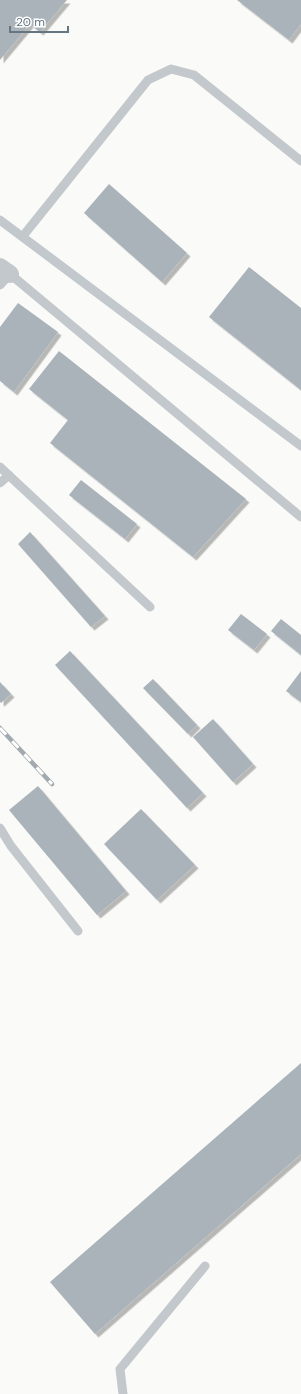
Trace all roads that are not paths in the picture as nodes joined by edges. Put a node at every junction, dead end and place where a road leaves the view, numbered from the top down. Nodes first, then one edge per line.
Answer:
1 (300, 159) edge
2 (0, 220) edge
3 (23, 236) junction
4 (3, 275) edge
5 (301, 446) edge
6 (0, 466) edge
7 (9, 475) junction
8 (0, 483) edge
9 (301, 517) edge
10 (150, 607) dead end
11 (0, 828) edge
12 (78, 931) dead end
13 (205, 1266) dead end
14 (123, 1394) edge

1 - 3 lane
2 - 3 lane
3 - 5 lane
4 - 9 lane
6 - 7 lane
7 - 8 lane
7 - 10 lane
11 - 12 lane
13 - 14 lane

